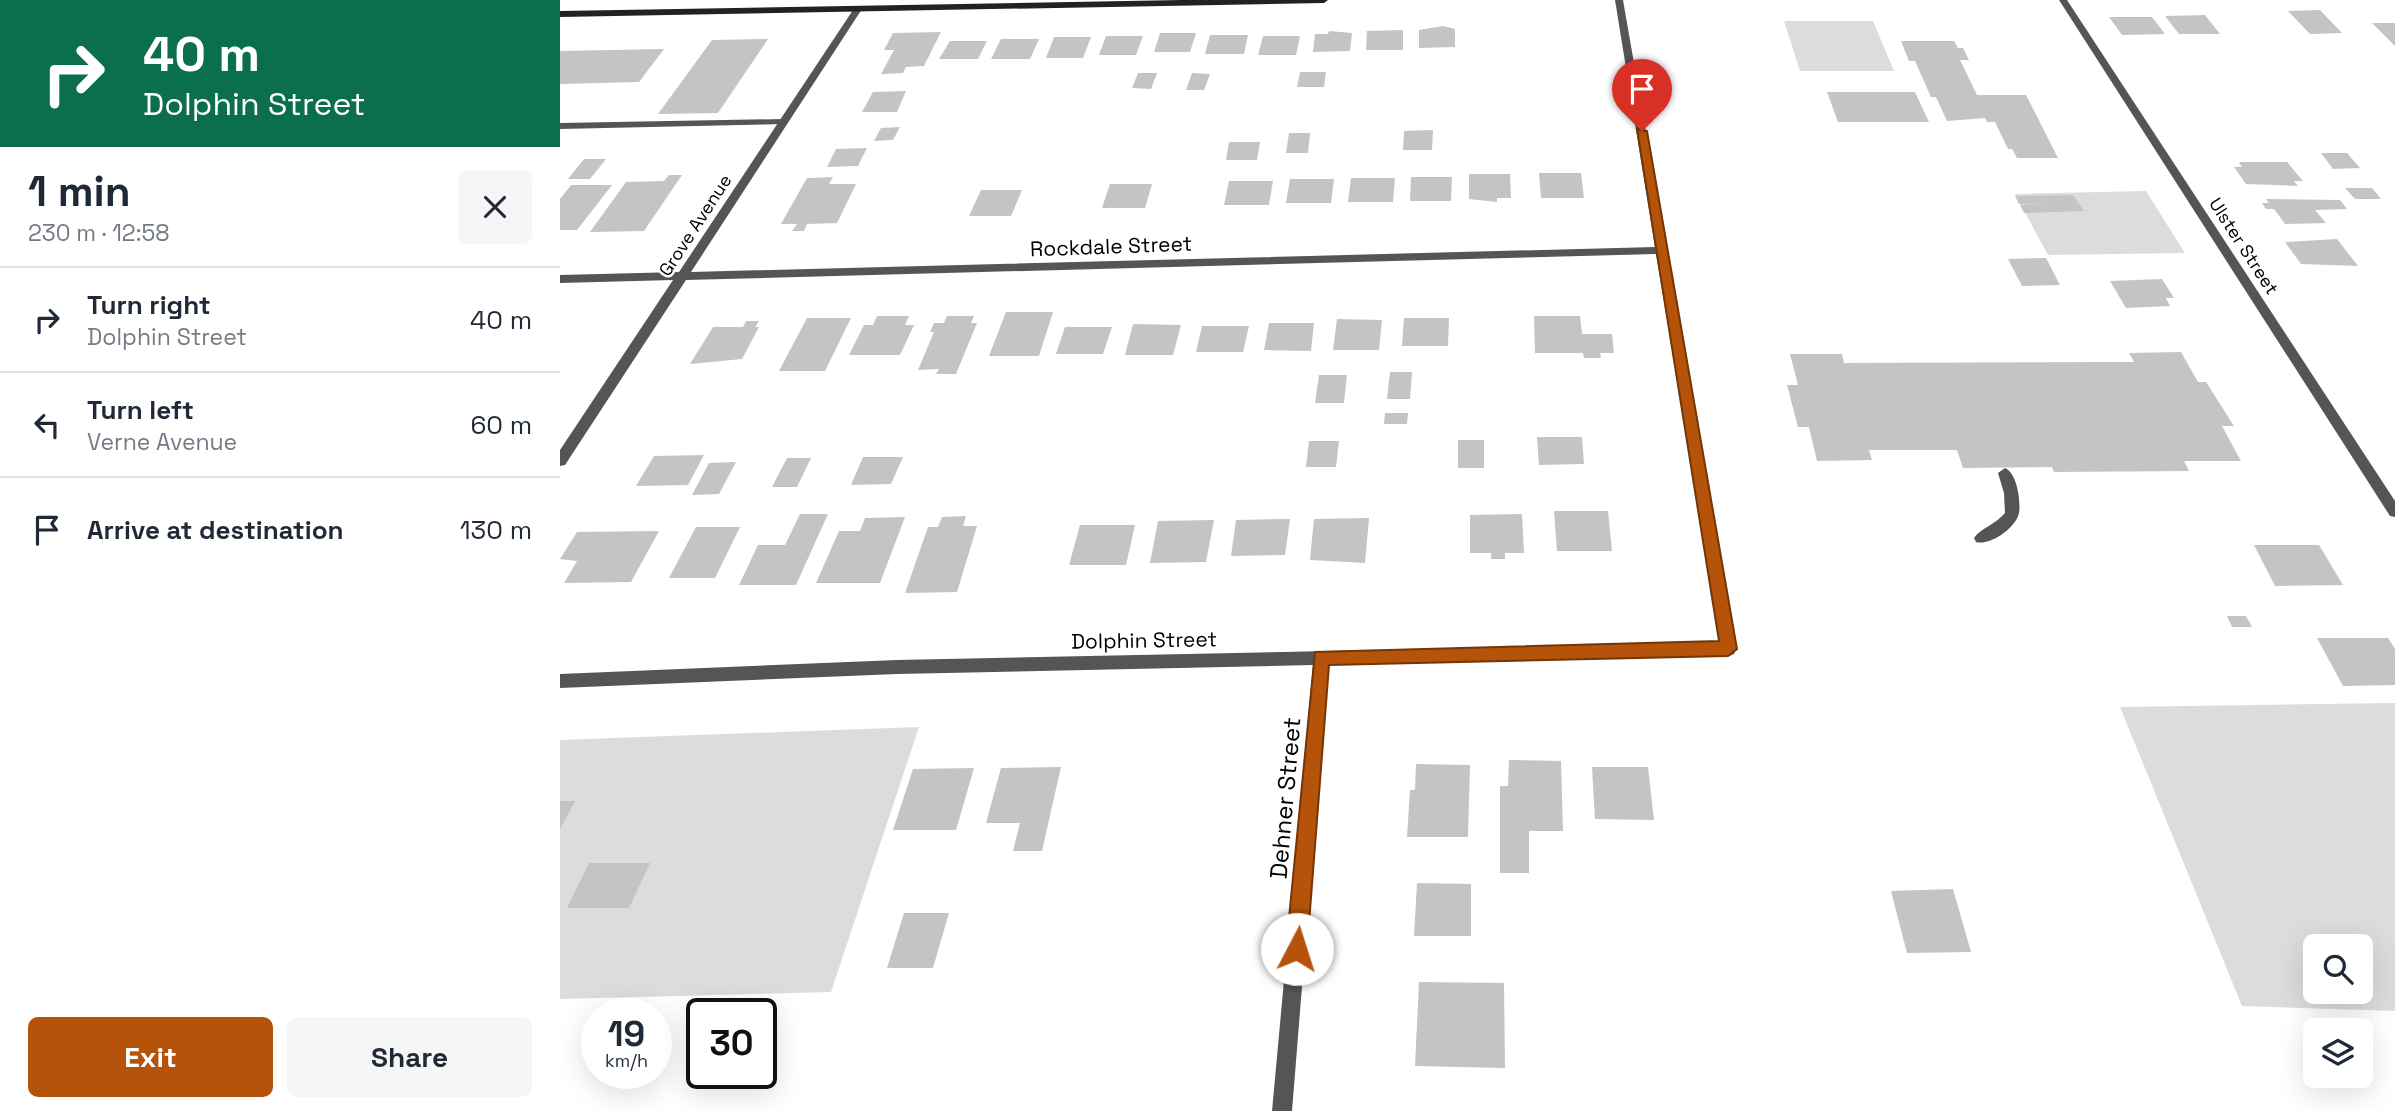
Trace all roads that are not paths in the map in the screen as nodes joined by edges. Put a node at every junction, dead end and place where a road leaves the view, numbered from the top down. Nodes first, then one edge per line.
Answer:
1 (1324, 0) edge
2 (1619, 0) edge
3 (2063, 0) edge
4 (858, 9) junction
5 (560, 14) edge
6 (783, 122) junction
7 (560, 126) edge
8 (1662, 250) junction
9 (682, 276) junction
10 (560, 279) edge
11 (560, 461) edge
12 (2005, 472) dead end
13 (2395, 512) edge
14 (1981, 538) dead end
15 (1321, 657) junction
16 (560, 681) edge
17 (1282, 1111) edge

1 - 4 main road
2 - 8 street
3 - 13 street, Ulster Street
4 - 5 main road
4 - 6 street, Grove Avenue
6 - 7 street
6 - 9 street, Grove Avenue
8 - 9 street, Rockdale Street
8 - 15 street, Dolphin Street
9 - 10 street, Rockdale Street
9 - 11 street, Grove Avenue
12 - 14 street
15 - 16 street, Dolphin Street
15 - 17 street, Dehner Street

